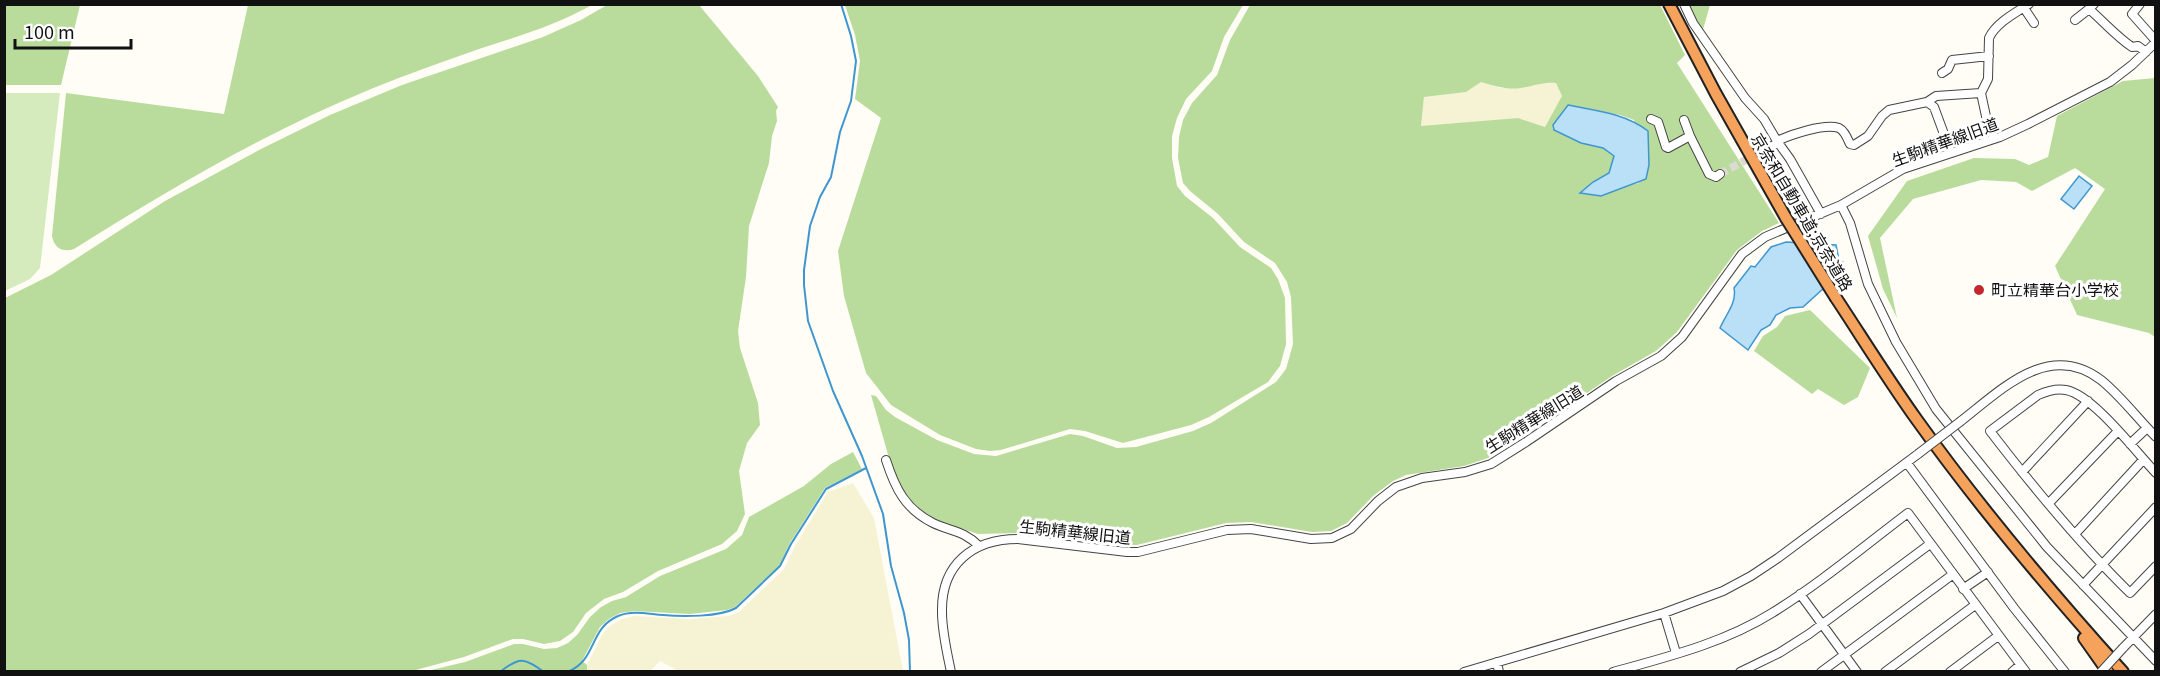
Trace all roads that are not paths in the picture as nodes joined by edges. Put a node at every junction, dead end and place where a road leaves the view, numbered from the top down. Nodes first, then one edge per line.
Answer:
1 (1669, 4) edge
2 (1676, 4) edge
3 (1684, 4) edge
4 (2137, 5) edge
5 (2026, 6) edge
6 (2091, 7) edge
7 (2076, 20) dead end
8 (2034, 23) dead end
9 (2156, 42) edge
10 (1692, 50) junction
11 (2146, 52) junction
12 (1989, 56) junction
13 (1942, 73) dead end
14 (1981, 93) junction
15 (1927, 102) junction
16 (1651, 119) dead end
17 (1684, 120) dead end
18 (1690, 136) junction
19 (1994, 139) junction
20 (1777, 142) junction
21 (1770, 147) tunnel mouth
22 (1951, 153) junction
23 (1720, 174) dead end
24 (1841, 205) junction
25 (1821, 214) junction
26 (1894, 384) junction
27 (2088, 401) junction
28 (2147, 428) junction
29 (2118, 431) junction
30 (2156, 436) edge
31 (2130, 444) junction
32 (886, 460) dead end
33 (2143, 460) junction
34 (1906, 463) junction
35 (2022, 472) junction
36 (2156, 473) edge
37 (2049, 503) junction
38 (2156, 507) edge
39 (2075, 534) junction
40 (1930, 544) junction
41 (979, 546) junction
42 (2029, 564) junction
43 (2102, 566) junction
44 (2156, 566) edge
45 (1988, 572) junction
46 (1952, 575) junction
47 (2083, 585) junction
48 (1963, 589) junction
49 (1800, 594) junction
50 (1975, 605) junction
51 (1664, 614) junction
52 (2156, 615) edge
53 (1821, 624) junction
54 (1998, 636) junction
55 (2133, 638) junction
56 (1676, 652) junction
57 (1845, 655) junction
58 (2156, 661) edge
59 (1497, 662) junction
60 (2023, 668) edge
61 (951, 672) edge
62 (1464, 672) edge
63 (1499, 672) edge
64 (1613, 672) edge
65 (1740, 672) edge
66 (1821, 672) edge
67 (1857, 672) edge
68 (1885, 672) edge
69 (1950, 672) edge
70 (2012, 672) edge
71 (2065, 672) edge
72 (2101, 672) edge
73 (2108, 672) edge
74 (2122, 672) edge
75 (2130, 672) edge

1 - 10 highway, 京奈和自動車道;京奈道路
2 - 10 highway, 京奈和自動車道;京奈道路
3 - 20 street
4 - 9 street
5 - 8 street
5 - 12 street
6 - 7 street
6 - 11 street
9 - 11 street, 生駒精華線旧道
10 - 26 highway, 京奈和自動車道;京奈道路, bridge
11 - 19 street, 生駒精華線旧道
12 - 13 street
12 - 14 street
14 - 15 street
14 - 19 street
15 - 20 street
15 - 22 street
16 - 18 street
17 - 18 street
18 - 23 street
19 - 22 street, 生駒精華線旧道
20 - 21 street
20 - 25 street
22 - 24 street, 生駒精華線旧道
24 - 25 street, 生駒精華線旧道
24 - 47 street
25 - 41 street, 生駒精華線旧道
26 - 42 highway, 京奈和自動車道;京奈道路
26 - 75 highway, 京奈和自動車道;京奈道路
27 - 29 street
27 - 35 street
27 - 35 street
28 - 30 street
28 - 31 street
28 - 34 street, bridge
29 - 31 street
29 - 37 street
31 - 33 street
32 - 41 street
33 - 36 street
33 - 39 street
34 - 45 street
34 - 51 street
35 - 37 street
37 - 39 street
38 - 43 street
39 - 43 street
40 - 46 street
40 - 49 street
40 - 53 street
41 - 61 street, 生駒精華線旧道
42 - 73 highway
42 - 74 highway, 京奈和自動車道;京奈道路
43 - 44 street
43 - 47 street
45 - 48 street
45 - 71 street
46 - 48 street
46 - 57 street
47 - 55 street
48 - 50 street
49 - 53 street
49 - 56 street
50 - 54 street
50 - 68 street
51 - 56 street
51 - 59 street
52 - 55 street
53 - 57 street
53 - 65 street
54 - 60 street
54 - 69 street
55 - 58 street
55 - 72 street, bridge
56 - 64 street
57 - 66 street
57 - 67 street
59 - 62 street
59 - 63 street
60 - 70 street

